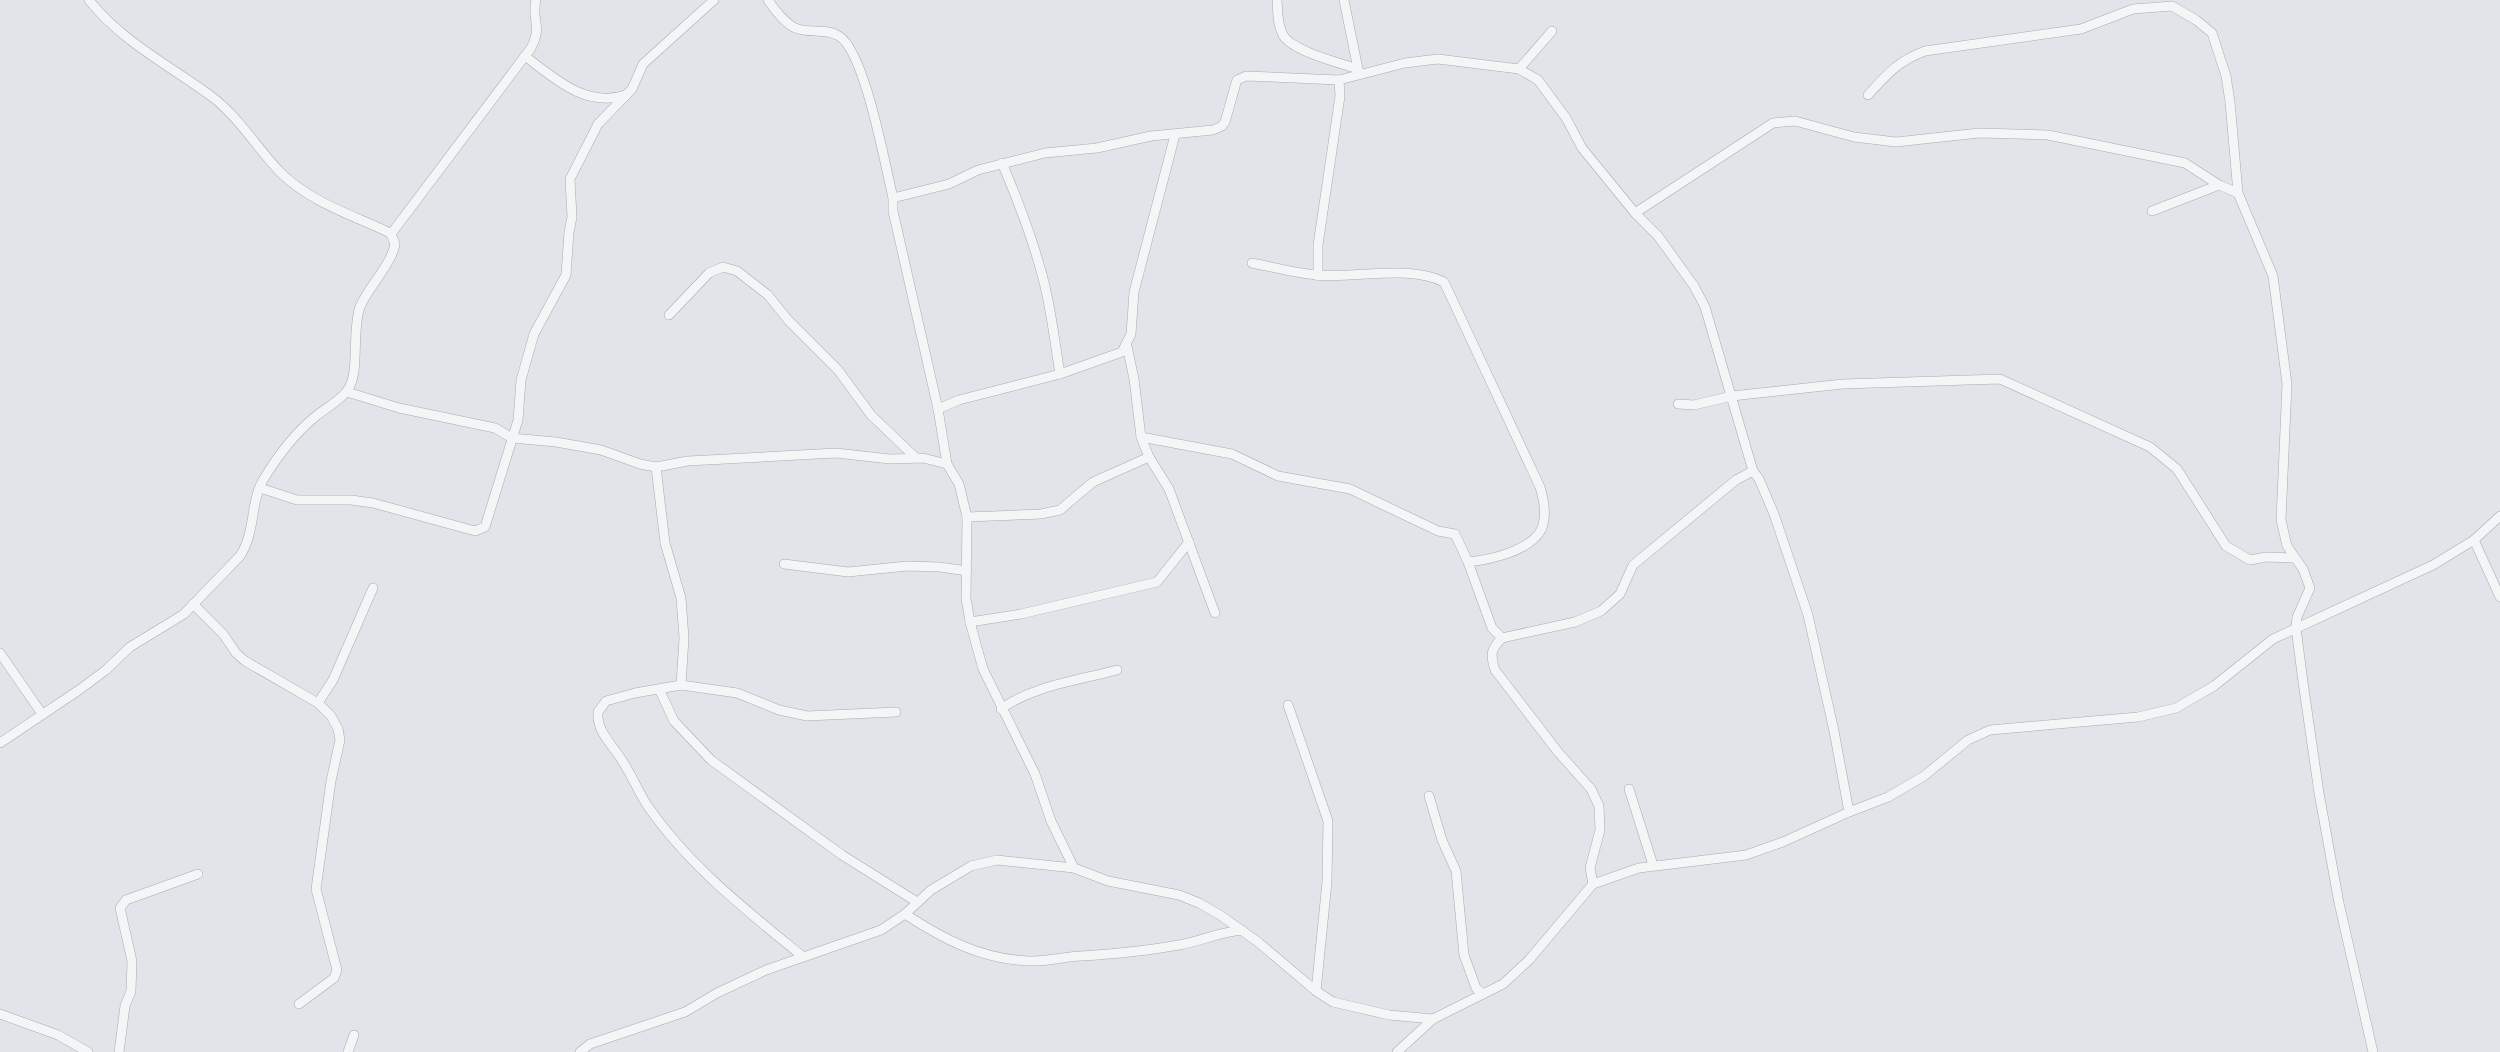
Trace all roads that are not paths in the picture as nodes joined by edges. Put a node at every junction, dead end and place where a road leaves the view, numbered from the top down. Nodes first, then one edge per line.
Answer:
1 (89, 0) edge
2 (536, 0) edge
3 (714, 0) edge
4 (768, 0) edge
5 (1277, 0) edge
6 (1344, 0) edge
7 (1552, 31) dead end
8 (524, 56) junction
9 (1519, 69) junction
10 (1358, 72) junction
11 (1340, 80) junction
12 (627, 95) junction
13 (1868, 95) dead end
14 (1175, 135) junction
15 (1002, 163) junction
16 (2219, 185) junction
17 (2238, 193) junction
18 (893, 198) junction
19 (2152, 211) dead end
20 (1635, 213) junction
21 (391, 234) junction
22 (1252, 263) dead end
23 (1318, 276) junction
24 (669, 314) dead end
25 (1127, 346) junction
26 (1060, 374) junction
27 (347, 392) junction
28 (1732, 396) junction
29 (1678, 404) dead end
30 (938, 409) junction
31 (1141, 437) junction
32 (512, 438) junction
33 (1149, 457) junction
34 (916, 458) junction
35 (948, 464) junction
36 (656, 467) junction
37 (1753, 471) junction
38 (260, 488) junction
39 (2500, 516) edge
40 (967, 517) junction
41 (2474, 540) junction
42 (1189, 542) junction
43 (2293, 558) junction
44 (1468, 562) junction
45 (784, 564) dead end
46 (967, 571) junction
47 (374, 588) dead end
48 (2500, 597) edge
49 (193, 604) junction
50 (1215, 613) dead end
51 (970, 622) junction
52 (2296, 628) junction
53 (1502, 638) junction
54 (0, 653) edge
55 (1117, 670) dead end
56 (681, 685) junction
57 (659, 689) junction
58 (318, 703) junction
59 (1288, 705) dead end
60 (1001, 709) junction
61 (896, 712) dead end
62 (42, 714) junction
63 (0, 742) edge
64 (1629, 789) dead end
65 (1429, 796) dead end
66 (1850, 812) junction
67 (1653, 865) junction
68 (1074, 868) junction
69 (198, 874) dead end
70 (1593, 884) junction
71 (917, 902) junction
72 (905, 914) junction
73 (1242, 930) junction
74 (802, 956) junction
75 (1316, 991) junction
76 (1483, 994) junction
77 (299, 1004) dead end
78 (0, 1014) edge
79 (1433, 1019) junction
80 (354, 1035) dead end
81 (88, 1052) edge
82 (119, 1052) edge
83 (348, 1052) edge
84 (580, 1052) edge
85 (1398, 1052) edge
86 (2373, 1052) edge

1 - 21 street
2 - 8 street
3 - 12 street
4 - 18 street
5 - 10 street
6 - 10 street
7 - 9 street
8 - 12 street
8 - 21 street
9 - 10 street
9 - 20 street
10 - 11 street
11 - 14 street
11 - 23 street
12 - 32 street
13 - 17 street
14 - 15 street
14 - 25 street
15 - 18 street
15 - 26 street
16 - 17 street
16 - 19 street
16 - 20 street
17 - 43 street
18 - 30 street
20 - 28 street
21 - 27 street
22 - 23 street
23 - 44 street
24 - 34 street
25 - 26 street
25 - 31 street
26 - 30 street
27 - 32 street
27 - 38 street
28 - 29 street
28 - 37 street
28 - 43 street
30 - 35 street
31 - 33 street
31 - 44 street
32 - 36 street
32 - 38 street
33 - 40 street
33 - 42 street
34 - 35 street
34 - 36 street
35 - 40 street
36 - 56 street
37 - 53 street
37 - 66 street
38 - 49 street
39 - 41 street
40 - 46 street
41 - 48 street
41 - 52 street
42 - 50 street
42 - 51 street
43 - 52 street
44 - 53 street
45 - 46 street
46 - 51 street
47 - 58 street
49 - 58 street
49 - 62 street
51 - 60 street
52 - 66 street
52 - 86 street
53 - 70 street
54 - 62 street
55 - 60 street
56 - 57 street
56 - 61 street
57 - 71 street
57 - 74 street
58 - 77 street
59 - 75 street
60 - 68 street
62 - 63 street
64 - 67 street
65 - 76 street
66 - 67 street
67 - 70 street
68 - 71 street
68 - 73 street
69 - 82 street
70 - 76 street
71 - 72 street
72 - 73 street
72 - 74 street
73 - 75 street
74 - 84 street
75 - 79 street
76 - 79 street
78 - 81 street
79 - 85 street
80 - 83 street

